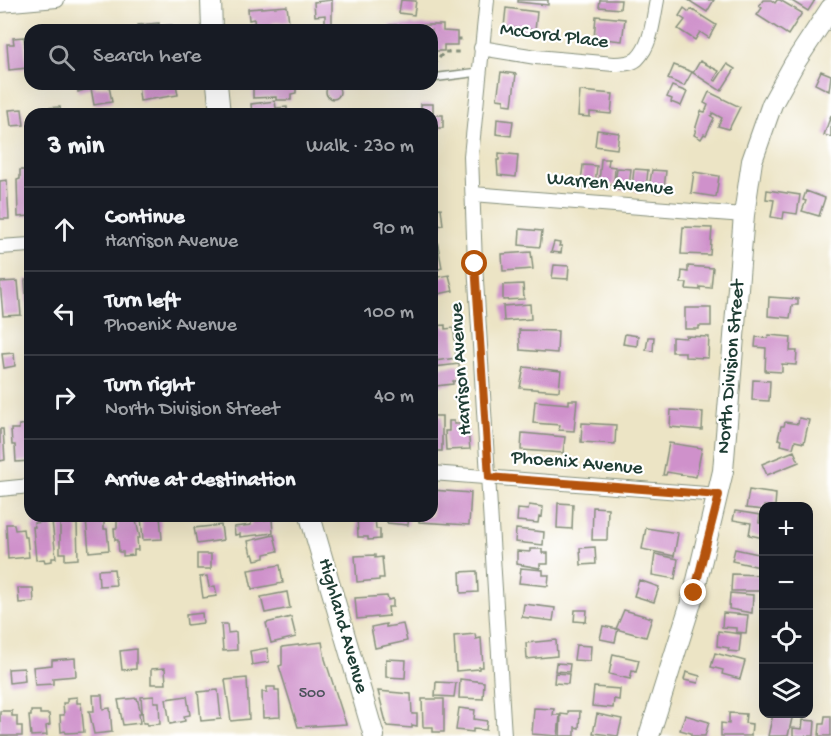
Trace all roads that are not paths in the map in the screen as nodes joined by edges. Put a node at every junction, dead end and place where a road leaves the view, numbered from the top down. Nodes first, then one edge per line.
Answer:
1 (57, 0) edge
2 (211, 0) edge
3 (487, 0) edge
4 (657, 0) edge
5 (0, 5) edge
6 (831, 8) edge
7 (212, 24) edge
8 (481, 48) junction
9 (479, 72) junction
10 (438, 77) edge
11 (218, 90) edge
12 (219, 108) edge
13 (473, 194) junction
14 (744, 215) junction
15 (24, 245) edge
16 (0, 247) edge
17 (438, 473) edge
18 (489, 477) junction
19 (24, 487) edge
20 (0, 489) edge
21 (719, 495) junction
22 (312, 522) edge
23 (374, 736) edge
24 (504, 736) edge
25 (649, 736) edge

1 - 5 street
2 - 7 street
3 - 8 street, Harrison Avenue
4 - 8 street, McCord Place
6 - 14 street, North Division Street
8 - 9 street, Harrison Avenue
9 - 10 lane
9 - 13 street, Harrison Avenue
11 - 12 street
13 - 14 street, Warren Avenue
13 - 18 street, Harrison Avenue
14 - 21 street, North Division Street
15 - 16 street
17 - 18 street, Phoenix Avenue
18 - 21 street, Phoenix Avenue
18 - 24 street, Harrison Avenue
19 - 20 street
21 - 25 street, North Division Street
22 - 23 street, Highland Avenue

